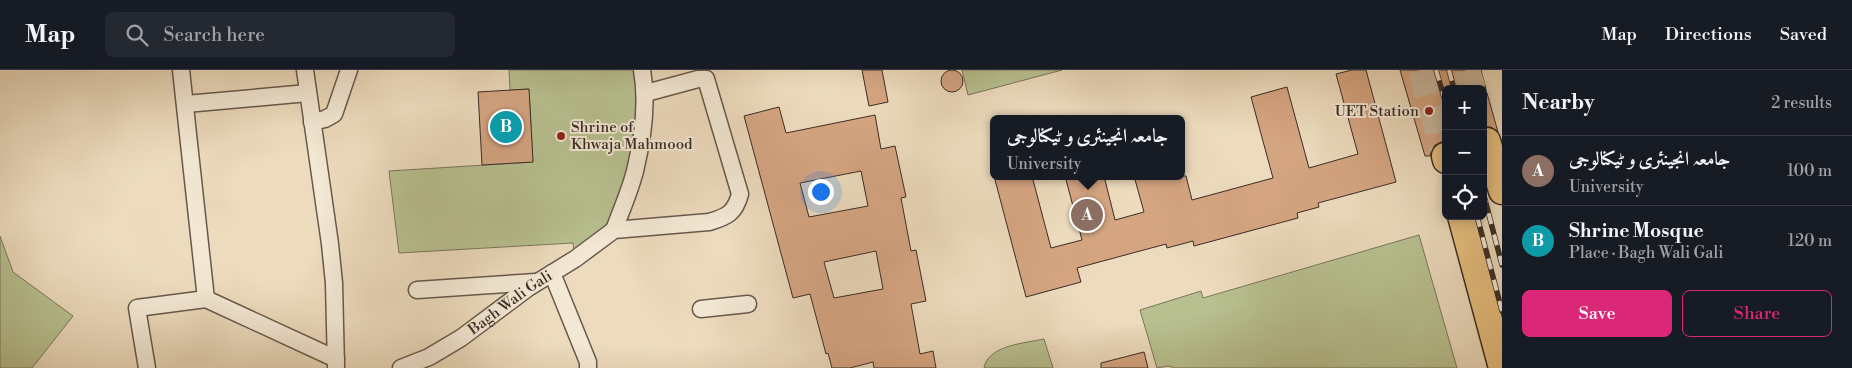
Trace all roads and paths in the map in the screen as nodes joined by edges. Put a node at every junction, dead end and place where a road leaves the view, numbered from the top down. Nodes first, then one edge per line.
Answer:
1 (181, 70) edge
2 (305, 70) edge
3 (349, 70) edge
4 (642, 70) edge
5 (308, 93) junction
6 (646, 93) junction
7 (186, 104) junction
8 (312, 122) junction
9 (1487, 141) dead end
10 (1502, 191) edge
11 (1462, 220) edge
12 (614, 230) junction
13 (552, 273) junction
14 (536, 282) junction
15 (417, 290) dead end
16 (206, 299) junction
17 (748, 304) dead end
18 (701, 309) dead end
19 (336, 363) edge
20 (147, 368) edge
21 (401, 368) edge
22 (588, 368) edge
23 (1502, 368) edge

1 - 7 street
2 - 5 street
3 - 8 street
4 - 6 street
5 - 7 street
5 - 8 street
6 - 12 street
6 - 12 street
7 - 16 street
8 - 19 street
9 - 10 main road
11 - 23 main road
12 - 13 street, Bagh Wali Gali
13 - 14 street, Bagh Wali Gali
13 - 22 street
14 - 15 street
14 - 21 street, Bagh Wali Gali
16 - 19 street
16 - 20 street
17 - 18 street

